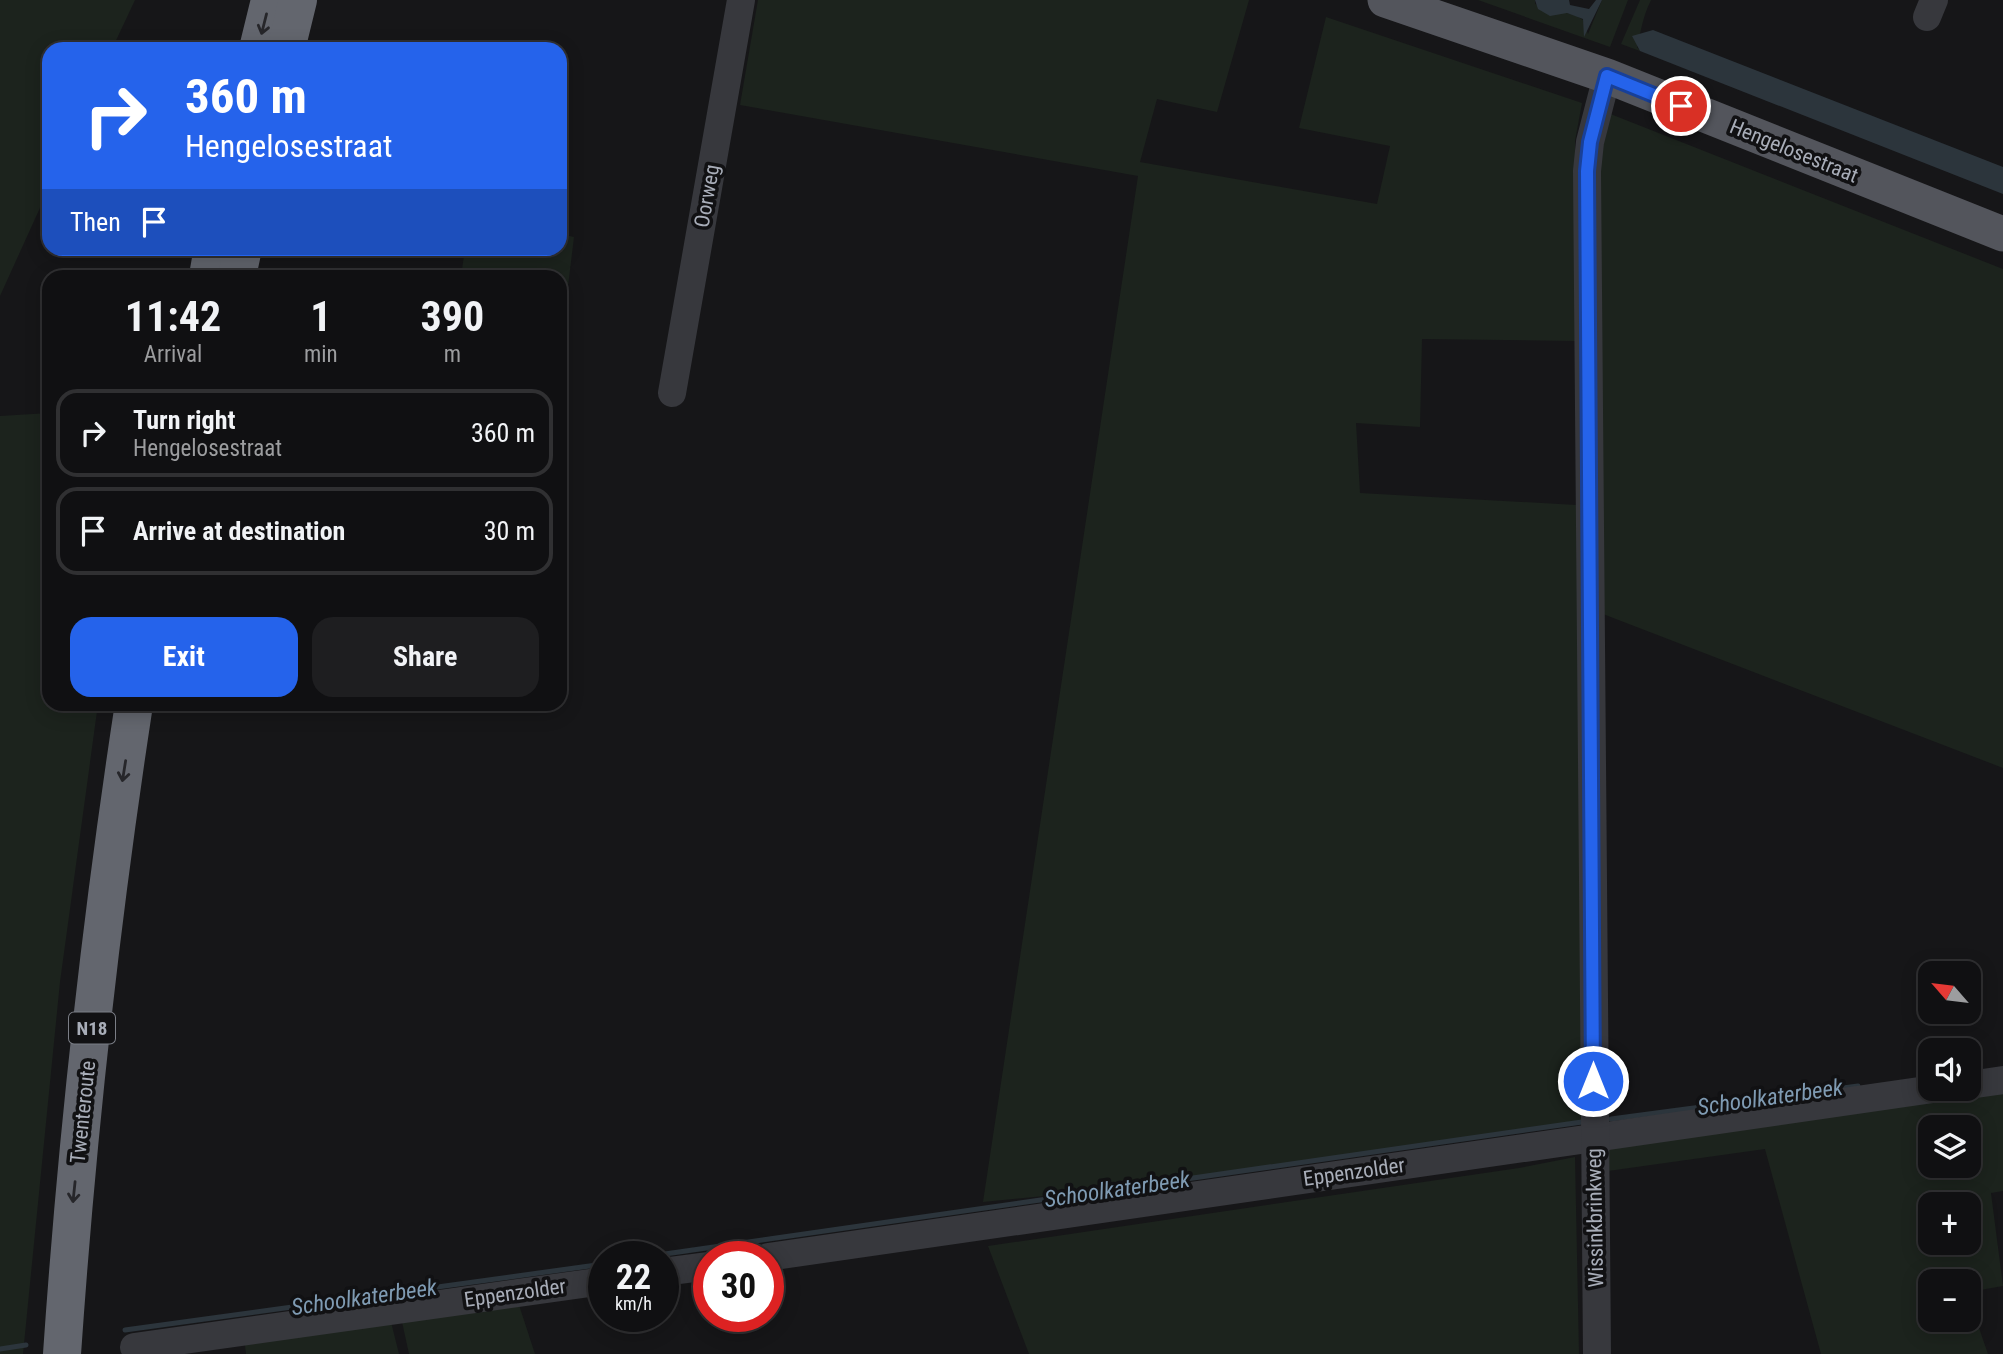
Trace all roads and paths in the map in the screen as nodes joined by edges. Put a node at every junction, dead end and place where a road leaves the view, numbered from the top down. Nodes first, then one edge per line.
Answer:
1 (270, 0) edge
2 (298, 0) edge
3 (741, 0) edge
4 (1385, 0) edge
5 (260, 42) edge
6 (288, 42) edge
7 (1607, 76) junction
8 (2003, 234) edge
9 (672, 393) dead end
10 (133, 711) edge
11 (158, 711) edge
12 (2003, 1080) edge
13 (1981, 1083) edge
14 (1918, 1091) edge
15 (1594, 1136) junction
16 (784, 1255) edge
17 (588, 1282) edge
18 (134, 1347) dead end
19 (62, 1354) edge
20 (88, 1354) edge
21 (1597, 1354) edge

1 -> 5 highway
2 - 6 highway
3 - 9 street, Oorweg
4 - 7 main road, Hengelosestraat
7 - 8 main road, Hengelosestraat
7 - 15 street, Wissinkbrinkweg
10 -> 19 highway, Twenteroute / N18
11 - 20 highway, Twenteroute / N18
12 - 13 street
14 - 15 street, Eppenzolder
15 - 16 street, Eppenzolder
15 - 21 street, Wissinkbrinkweg
17 - 18 street, Eppenzolder

